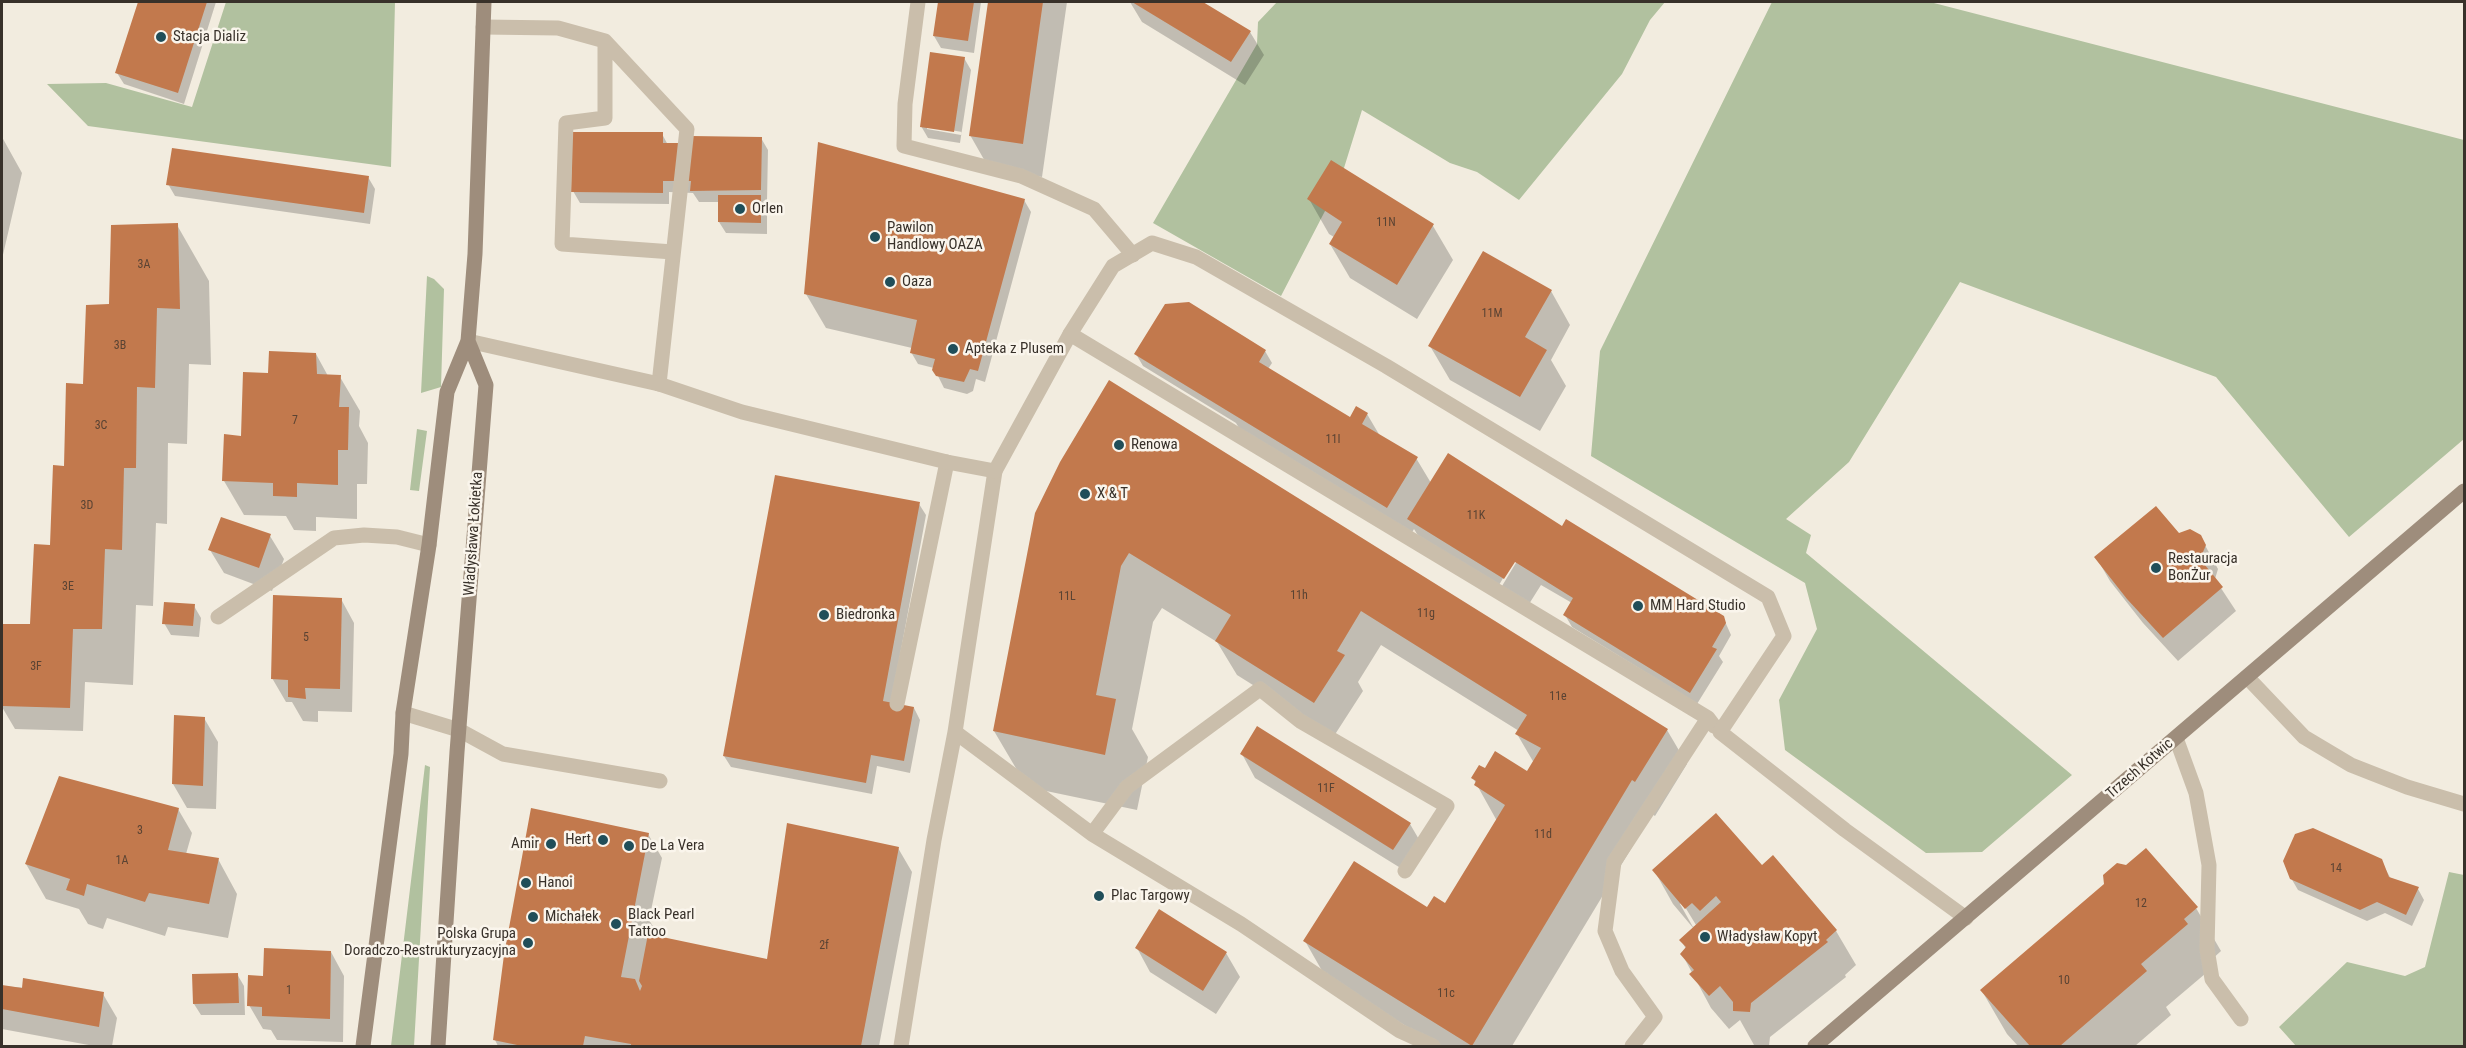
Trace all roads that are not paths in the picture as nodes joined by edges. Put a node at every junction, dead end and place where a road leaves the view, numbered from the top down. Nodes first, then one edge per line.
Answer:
1 (484, 2) edge
2 (918, 2) edge
3 (483, 27) junction
4 (605, 41) junction
5 (673, 252) junction
6 (1133, 255) junction
7 (1070, 334) junction
8 (468, 341) junction
9 (659, 384) junction
10 (947, 462) junction
11 (995, 471) junction
12 (2464, 491) edge
13 (429, 544) junction
14 (218, 616) dead end
15 (2247, 678) junction
16 (897, 704) dead end
17 (403, 713) junction
18 (1708, 718) junction
19 (459, 730) junction
20 (955, 732) junction
21 (1720, 732) junction
22 (2176, 738) junction
23 (660, 781) dead end
24 (2464, 804) edge
25 (1092, 834) junction
26 (1405, 871) dead end
27 (1966, 918) junction
28 (2241, 1019) dead end
29 (363, 1047) edge
30 (438, 1047) edge
31 (901, 1047) edge
32 (1432, 1047) edge
33 (1632, 1047) edge
34 (1815, 1047) edge

1 - 3 main road, Władysława Łokietka
2 - 6 street
3 - 4 street
3 - 8 main road, Władysława Łokietka
4 - 5 street
4 - 5 street
5 - 9 street
6 - 7 street
6 - 21 street
7 - 11 street
7 - 18 street
8 - 9 street
8 - 13 main road, Władysława Łokietka
8 - 19 main road, Władysława Łokietka
9 - 10 street
10 - 11 street
10 - 16 street
11 - 20 street
12 - 15 main road, Trzech Kotwic
13 - 14 street
13 - 17 main road, Władysława Łokietka
15 - 22 main road, Trzech Kotwic
15 - 24 street
17 - 19 street
17 - 29 main road, Władysława Łokietka
18 - 21 street
18 - 33 street
19 - 23 street
19 - 30 main road, Władysława Łokietka
20 - 25 street
20 - 31 street
21 - 27 street
22 - 27 main road, Trzech Kotwic
22 - 28 street
25 - 26 street
25 - 32 street
27 - 34 main road, Trzech Kotwic

